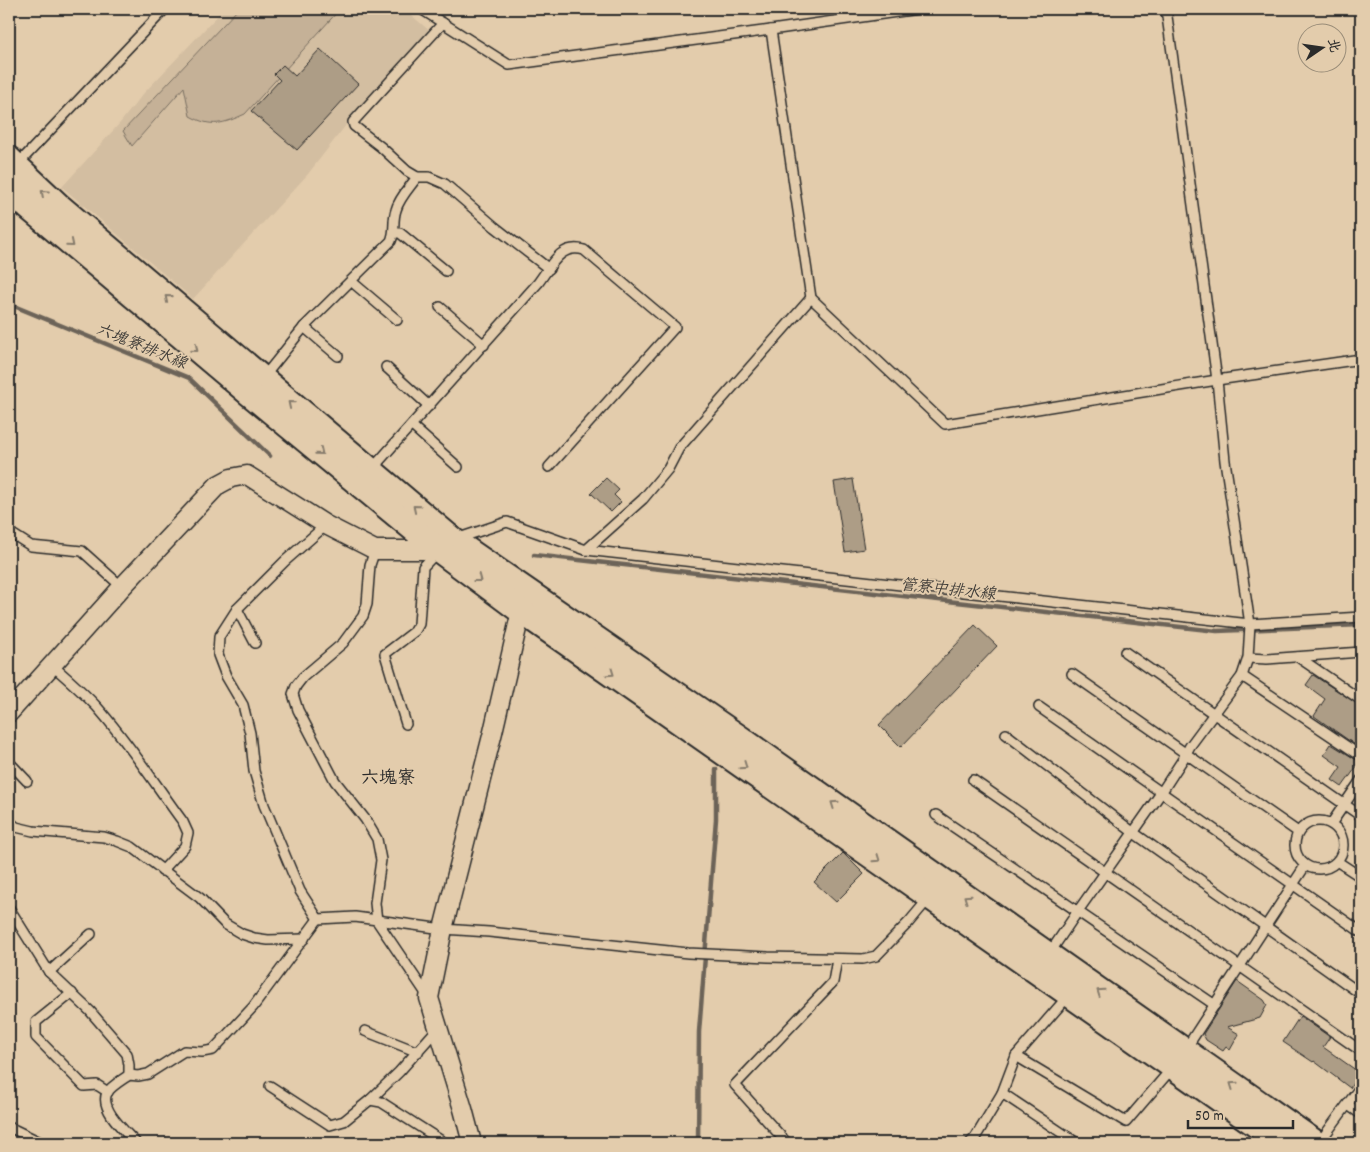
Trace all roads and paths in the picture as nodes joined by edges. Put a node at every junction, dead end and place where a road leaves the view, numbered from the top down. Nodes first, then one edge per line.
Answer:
1 (165, 9) edge
2 (421, 9) edge
3 (918, 9) edge
4 (1166, 9) edge
5 (443, 23) junction
6 (771, 30) junction
7 (10, 172) edge
8 (417, 177) junction
9 (395, 232) junction
10 (549, 269) junction
11 (446, 271) dead end
12 (351, 281) junction
13 (811, 298) junction
14 (440, 307) dead end
15 (397, 320) dead end
16 (304, 327) junction
17 (484, 345) junction
18 (338, 356) dead end
19 (1361, 359) edge
20 (386, 367) dead end
21 (262, 379) junction
22 (1218, 380) junction
23 (429, 406) junction
24 (412, 426) junction
25 (458, 467) dead end
26 (549, 467) dead end
27 (371, 471) junction
28 (326, 525) junction
29 (9, 532) edge
30 (446, 545) junction
31 (375, 550) junction
32 (586, 550) junction
33 (122, 587) junction
34 (237, 609) junction
35 (521, 611) junction
36 (1361, 617) edge
37 (1250, 624) junction
38 (255, 643) dead end
39 (1125, 652) dead end
40 (1361, 652) edge
41 (1298, 657) junction
42 (1248, 658) junction
43 (52, 665) junction
44 (1072, 674) dead end
45 (1242, 676) junction
46 (1361, 700) edge
47 (1039, 707) dead end
48 (9, 713) edge
49 (1214, 714) junction
50 (406, 724) dead end
51 (1006, 734) dead end
52 (1186, 754) junction
53 (1361, 756) edge
54 (9, 762) edge
55 (973, 780) dead end
56 (1361, 780) edge
57 (27, 781) dead end
58 (1161, 793) junction
59 (1344, 804) junction
60 (936, 815) dead end
61 (1361, 816) edge
62 (9, 821) edge
63 (1331, 824) junction
64 (1298, 832) junction
65 (1134, 833) junction
66 (1338, 862) junction
67 (1305, 866) junction
68 (162, 871) junction
69 (1106, 873) junction
70 (1361, 877) edge
71 (1293, 884) junction
72 (936, 888) junction
73 (9, 908) edge
74 (1078, 911) junction
75 (318, 919) junction
76 (377, 922) junction
77 (1266, 926) junction
78 (443, 930) junction
79 (1361, 932) edge
80 (91, 934) dead end
81 (304, 939) junction
82 (837, 959) junction
83 (1043, 964) junction
84 (1240, 966) junction
85 (49, 972) junction
86 (1074, 986) junction
87 (72, 992) junction
88 (1361, 994) edge
89 (429, 998) junction
90 (1215, 1005) junction
91 (439, 1027) junction
92 (365, 1031) dead end
93 (1361, 1051) edge
94 (418, 1052) junction
95 (1016, 1056) junction
96 (1179, 1059) junction
97 (129, 1075) junction
98 (270, 1086) dead end
99 (1361, 1086) edge
100 (108, 1092) junction
101 (1002, 1093) junction
102 (370, 1100) junction
103 (1348, 1105) junction
104 (1361, 1114) edge
105 (9, 1127) edge
106 (42, 1143) edge
107 (136, 1143) edge
108 (445, 1143) edge
109 (472, 1143) edge
110 (787, 1143) edge
111 (970, 1143) edge
112 (1077, 1143) edge
113 (1282, 1143) edge
114 (1317, 1143) edge

1 - 7 lane
2 - 5 lane
3 - 6 lane
4 - 22 lane
5 - 6 lane
5 - 8 lane
6 - 13 lane
21 -> 7 main road
7 -> 30 main road
8 - 9 lane
8 - 10 lane
9 - 11 lane
9 - 12 lane
10 - 17 lane
10 - 26 lane
12 - 15 lane
12 - 16 lane
13 - 22 lane
13 - 32 lane
14 - 17 lane
16 - 18 lane
16 - 21 lane
17 - 23 lane
19 - 22 lane
20 - 23 lane
27 -> 21 main road
22 - 37 lane
23 - 24 lane
24 - 25 lane
24 - 27 lane
30 -> 27 main road
28 - 31 street
28 - 33 street
28 - 34 lane
29 - 33 lane
30 - 31 street
30 - 32 lane
30 -> 35 main road
30 - 50 lane
72 -> 30 main road
31 - 76 lane
32 - 37 lane
33 - 43 street
34 - 38 lane
34 - 75 lane
35 -> 72 main road
35 - 78 street
36 - 37 lane
37 - 42 lane
39 - 49 lane
40 - 41 lane
41 - 42 lane
41 - 46 lane
42 - 45 lane
43 - 48 street
43 - 68 lane
44 - 52 lane
45 - 49 lane
45 - 53 lane
47 - 58 lane
49 - 52 lane
49 - 59 lane
51 - 65 lane
52 - 58 lane
52 - 64 lane
54 - 57 lane
55 - 69 lane
56 - 59 lane
58 - 65 lane
58 - 71 lane
59 - 61 lane
59 - 63 lane
60 - 74 lane
62 - 68 lane
63 - 64 lane
63 - 66 lane
64 - 67 lane
65 - 69 lane
65 - 77 lane
66 - 67 lane
66 - 70 lane
67 - 71 lane
68 - 81 lane
69 - 74 lane
69 - 84 lane
71 - 77 lane
71 - 79 lane
72 - 82 lane
72 - 83 main road
73 - 85 lane
74 - 83 lane
74 - 90 lane
75 - 76 lane
75 - 81 lane
76 - 78 lane
76 - 89 lane
77 - 84 lane
77 - 88 lane
78 - 82 lane
78 - 89 street
80 - 85 lane
81 - 97 lane
82 - 110 lane
83 - 86 main road
84 - 90 lane
84 - 93 lane
85 - 87 lane
86 - 95 lane
86 - 96 main road
87 - 97 lane
87 - 100 lane
89 - 91 street
90 - 96 lane
91 - 94 lane
91 - 109 street
92 - 94 lane
94 - 102 lane
95 - 96 lane
95 - 101 lane
96 - 113 main road
114 -> 96 main road
97 - 100 lane
98 - 102 lane
99 - 103 lane
100 - 107 lane
101 - 111 lane
101 - 112 lane
102 - 108 lane
103 - 104 lane
103 - 114 lane
105 - 106 lane

